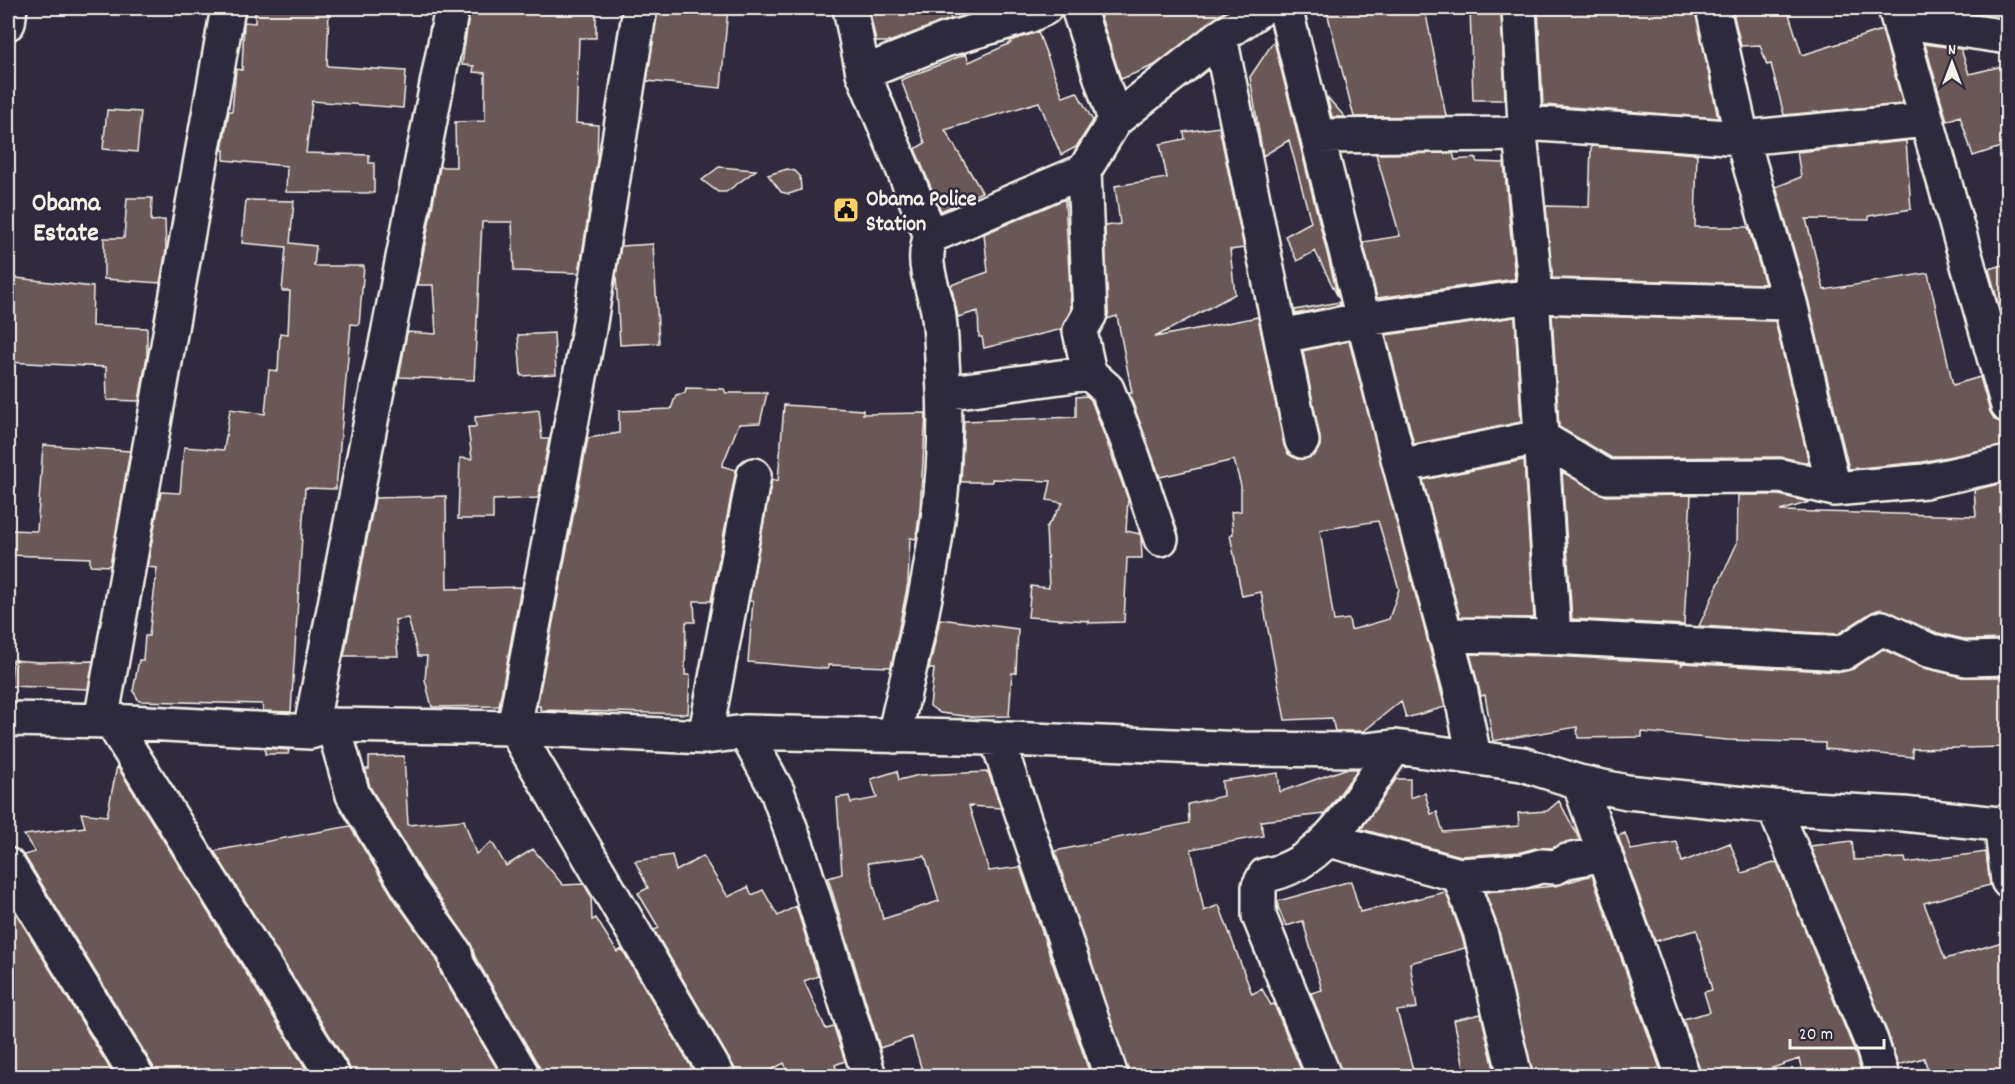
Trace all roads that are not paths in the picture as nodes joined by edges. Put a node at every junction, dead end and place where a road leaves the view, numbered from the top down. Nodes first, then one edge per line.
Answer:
1 (10, 8) edge
2 (228, 8) edge
3 (452, 8) edge
4 (640, 8) edge
5 (850, 8) edge
6 (1045, 8) edge
7 (1077, 8) edge
8 (1262, 8) edge
9 (1285, 8) edge
10 (1519, 8) edge
11 (1713, 8) edge
12 (1897, 14) edge
13 (8, 23) edge
14 (1220, 37) junction
15 (2007, 37) edge
16 (862, 73) junction
17 (1115, 120) junction
18 (1927, 120) junction
19 (1522, 128) junction
20 (1318, 136) junction
21 (1742, 138) junction
22 (1084, 171) junction
23 (931, 236) junction
24 (1533, 296) junction
25 (1790, 303) junction
26 (1365, 320) junction
27 (1282, 336) junction
28 (1089, 373) junction
29 (944, 393) junction
30 (2007, 406) edge
31 (1540, 437) junction
32 (1302, 441) dead end
33 (2007, 463) edge
34 (1400, 466) junction
35 (754, 475) dead end
36 (1834, 489) junction
37 (1161, 538) dead end
38 (1445, 635) junction
39 (1554, 637) junction
40 (2007, 658) edge
41 (8, 719) edge
42 (106, 721) junction
43 (514, 728) junction
44 (322, 729) junction
45 (745, 732) junction
46 (894, 736) junction
47 (705, 737) junction
48 (997, 739) junction
49 (1395, 747) junction
50 (1474, 756) junction
51 (1580, 782) junction
52 (1774, 807) junction
53 (2004, 824) edge
54 (1329, 840) junction
55 (1605, 854) junction
56 (8, 865) edge
57 (1459, 875) junction
58 (2007, 881) edge
59 (137, 1077) edge
60 (333, 1077) edge
61 (523, 1077) edge
62 (718, 1077) edge
63 (869, 1077) edge
64 (1111, 1077) edge
65 (1324, 1077) edge
66 (1515, 1077) edge
67 (1683, 1077) edge
68 (1882, 1077) edge

1 - 13 street
2 - 42 street
3 - 44 street
4 - 43 street
5 - 16 street
6 - 16 street
7 - 17 street
8 - 14 street
9 - 20 street
10 - 19 street
11 - 21 street
12 - 15 street
12 - 18 street
14 - 17 street
14 - 27 street
16 - 23 street
17 - 22 street
18 - 21 street
18 - 30 street
19 - 20 street
19 - 21 street
19 - 24 street
20 - 26 street
21 - 25 street
22 - 23 street
22 - 28 street
23 - 29 street
24 - 25 street
24 - 26 street
24 - 31 street
25 - 36 street
26 - 27 street
26 - 34 street
27 - 32 street
28 - 29 street
28 - 37 street
29 - 46 street
31 - 34 street
31 - 36 street
31 - 39 street
33 - 36 street
34 - 38 street
35 - 47 street
38 - 39 street
38 - 50 street
39 - 40 street
41 - 42 street
42 - 44 street
42 - 60 street
43 - 44 street
43 - 47 street
43 - 62 street
44 - 61 street
45 - 46 street
45 - 47 street
45 - 63 street
46 - 48 street
48 - 49 street
48 - 64 street
49 - 50 street
49 - 54 street
50 - 51 street
51 - 52 street
51 - 55 street
52 - 53 street
52 - 68 street
53 - 58 street
54 - 57 street
54 - 65 street
55 - 57 street
55 - 67 street
56 - 59 street
57 - 66 street

